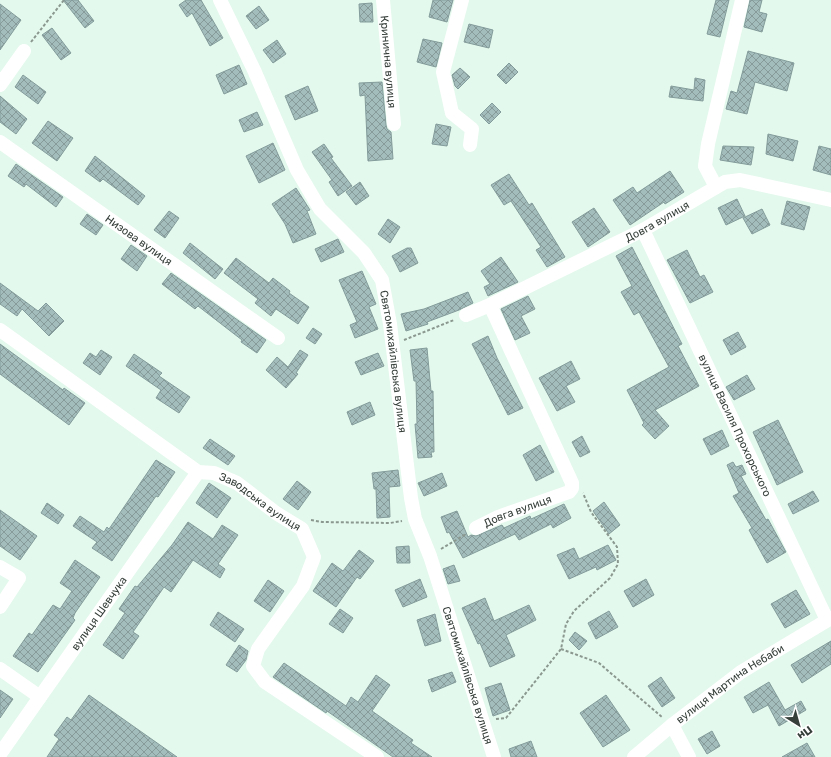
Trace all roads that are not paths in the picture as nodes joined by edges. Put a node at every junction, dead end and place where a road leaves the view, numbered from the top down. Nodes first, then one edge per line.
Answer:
1 (220, 0) edge
2 (383, 0) edge
3 (462, 0) edge
4 (742, 0) edge
5 (24, 51) road end
6 (0, 85) edge
7 (394, 124) dead end
8 (0, 142) edge
9 (470, 145) dead end
10 (716, 187) junction
11 (831, 200) edge
12 (643, 230) junction
13 (490, 305) junction
14 (466, 315) road end
15 (0, 330) edge
16 (278, 338) dead end
17 (198, 472) junction
18 (476, 528) road end
19 (0, 567) edge
20 (0, 607) edge
21 (829, 619) edge
22 (0, 669) edge
23 (40, 697) junction
24 (672, 725) junction
25 (0, 754) edge
26 (377, 757) edge
27 (494, 757) edge
28 (634, 757) edge
29 (689, 757) edge

1 - 27 street, Святомихайлівська вулиця
2 - 7 street, Кринична вулиця
3 - 9 street
4 - 10 street
5 - 6 street
8 - 16 street, Низова вулиця
10 - 11 street, Довга вулиця
10 - 12 street, Довга вулиця
12 - 13 street, Довга вулиця
12 - 21 street, вулиця Василя Прохорського
13 - 14 street, Довга вулиця
13 - 18 street, Довга вулиця
15 - 17 street, Заводська вулиця
17 - 23 street, вулиця Шевчука
17 - 26 street, Заводська вулиця
19 - 20 street
21 - 24 street, вулиця Мартина Небаби
22 - 23 street
23 - 25 street, вулиця Шевчука
24 - 28 street, вулиця Мартина Небаби
24 - 29 street

